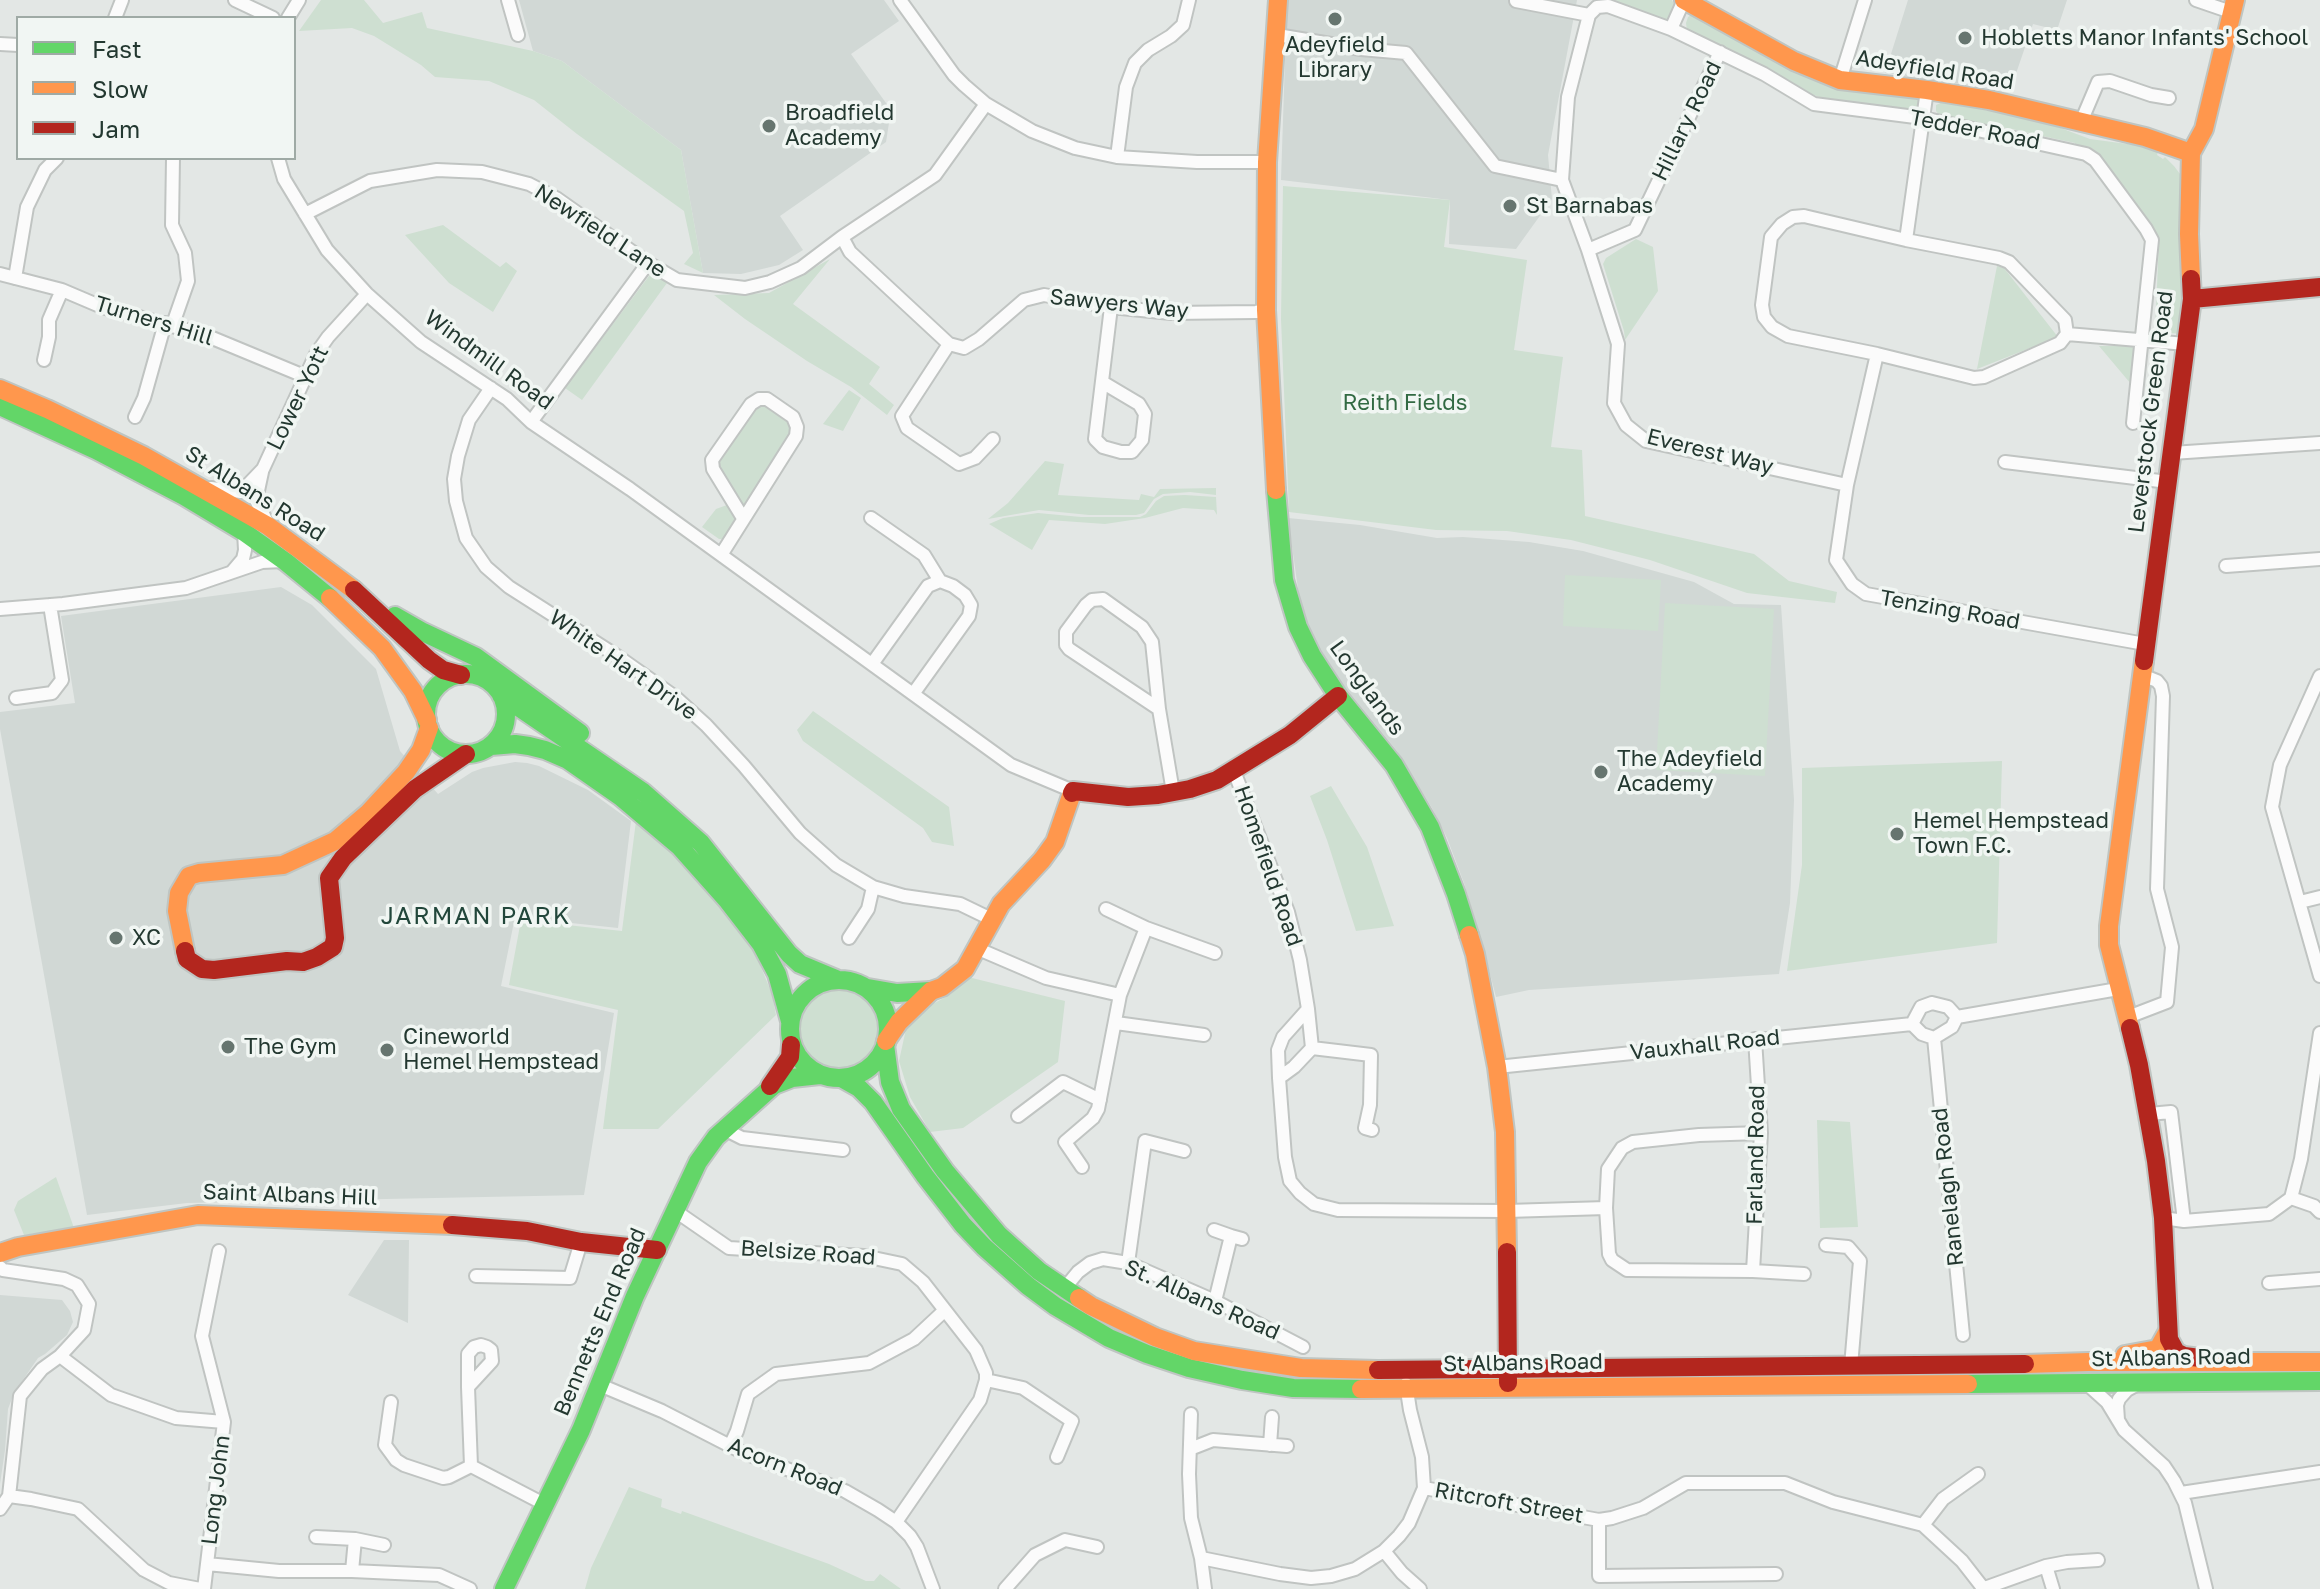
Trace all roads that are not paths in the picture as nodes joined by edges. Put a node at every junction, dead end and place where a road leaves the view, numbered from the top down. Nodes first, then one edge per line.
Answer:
1 (235, 0) edge
2 (508, 0) edge
3 (900, 0) edge
4 (1189, 0) edge
5 (1278, 0) edge
6 (1513, 0) edge
7 (1684, 0) edge
8 (1865, 0) edge
9 (2196, 0) edge
10 (2233, 6) edge
11 (1593, 11) junction
12 (269, 16) edge
13 (1671, 29) junction
14 (518, 35) dead end
15 (1277, 35) junction
16 (1720, 52) junction
17 (1840, 80) junction
18 (1927, 90) junction
19 (2169, 98) dead end
20 (986, 104) junction
21 (1923, 118) junction
22 (2081, 122) junction
23 (2191, 153) junction
24 (1117, 157) junction
25 (55, 160) edge
26 (173, 160) edge
27 (279, 160) edge
28 (1267, 162) junction
29 (1562, 180) junction
30 (305, 214) junction
31 (842, 237) junction
32 (1906, 240) junction
33 (1588, 250) junction
34 (648, 263) junction
35 (0, 274) edge
36 (15, 278) junction
37 (2320, 287) edge
38 (62, 290) junction
39 (367, 294) junction
40 (2192, 299) junction
41 (1111, 307) junction
42 (1266, 310) junction
43 (169, 324) junction
44 (2067, 334) junction
45 (2140, 340) junction
46 (949, 344) junction
47 (2186, 344) junction
48 (1877, 354) junction
49 (44, 360) dead end
50 (304, 376) junction
51 (1102, 382) junction
52 (491, 388) junction
53 (0, 389) edge
54 (0, 406) edge
55 (135, 417) dead end
56 (531, 422) junction
57 (2133, 423) dead end
58 (993, 439) dead end
59 (2320, 443) edge
60 (2172, 453) junction
61 (2005, 462) dead end
62 (263, 469) junction
63 (2168, 482) junction
64 (1847, 485) junction
65 (200, 487) junction
66 (743, 518) junction
67 (871, 518) dead end
68 (268, 526) junction
69 (244, 532) junction
70 (721, 555) junction
71 (2320, 559) edge
72 (286, 562) junction
73 (2226, 566) dead end
74 (230, 574) junction
75 (940, 581) junction
76 (50, 605) junction
77 (373, 605) junction
78 (0, 609) edge
79 (2145, 644) junction
80 (872, 664) junction
81 (461, 675) junction
82 (2142, 675) junction
83 (2320, 676) edge
84 (913, 694) junction
85 (501, 695) junction
86 (1338, 696) junction
87 (16, 698) dead end
88 (1159, 709) junction
89 (428, 724) junction
90 (491, 746) junction
91 (466, 754) junction
92 (1234, 771) junction
93 (1073, 791) junction
94 (1173, 792) junction
95 (701, 843) junction
96 (873, 887) junction
97 (2320, 897) edge
98 (2300, 902) junction
99 (1106, 909) dead end
100 (991, 919) junction
101 (1146, 928) junction
102 (849, 938) dead end
103 (976, 948) junction
104 (1215, 953) dead end
105 (2320, 976) edge
106 (836, 979) junction
107 (868, 988) junction
108 (2118, 989) junction
109 (931, 991) junction
110 (1120, 995) junction
111 (1308, 1009) junction
112 (1957, 1017) junction
113 (2128, 1017) junction
114 (790, 1021) junction
115 (1116, 1023) junction
116 (1912, 1024) junction
117 (2320, 1033) edge
118 (1204, 1035) dead end
119 (1934, 1038) junction
120 (1755, 1039) junction
121 (885, 1043) junction
122 (791, 1045) junction
123 (1312, 1048) junction
124 (1497, 1067) junction
125 (820, 1075) junction
126 (1279, 1078) junction
127 (843, 1079) junction
128 (766, 1091) junction
129 (1100, 1100) junction
130 (2149, 1114) junction
131 (1018, 1116) dead end
132 (724, 1129) junction
133 (1372, 1130) dead end
134 (1761, 1133) junction
135 (843, 1150) dead end
136 (1184, 1151) dead end
137 (1082, 1167) dead end
138 (2291, 1198) junction
139 (1606, 1208) junction
140 (674, 1210) junction
141 (1507, 1211) junction
142 (2320, 1212) edge
143 (2163, 1218) junction
144 (2184, 1221) junction
145 (1214, 1230) dead end
146 (581, 1242) junction
147 (1826, 1245) dead end
148 (657, 1250) junction
149 (219, 1251) dead end
150 (0, 1253) edge
151 (1128, 1263) junction
152 (0, 1267) edge
153 (1753, 1271) junction
154 (1804, 1274) dead end
155 (476, 1276) dead end
156 (2320, 1279) edge
157 (2269, 1283) dead end
158 (1064, 1289) junction
159 (1215, 1301) junction
160 (944, 1311) junction
161 (2168, 1331) junction
162 (1963, 1335) dead end
163 (1303, 1347) dead end
164 (60, 1356) junction
165 (2157, 1356) junction
166 (2231, 1362) junction
167 (2320, 1362) edge
168 (1851, 1366) junction
169 (1508, 1368) junction
170 (1402, 1369) junction
171 (986, 1380) junction
172 (2239, 1381) junction
173 (2320, 1381) edge
174 (2086, 1383) junction
175 (2140, 1383) junction
176 (600, 1385) junction
177 (468, 1387) dead end
178 (1508, 1388) junction
179 (1408, 1389) junction
180 (391, 1402) dead end
181 (1191, 1414) dead end
182 (1272, 1417) dead end
183 (224, 1422) junction
184 (2119, 1423) junction
185 (1270, 1445) junction
186 (730, 1446) junction
187 (1287, 1446) dead end
188 (1190, 1449) junction
189 (1057, 1457) dead end
190 (471, 1466) junction
191 (2320, 1472) edge
192 (1978, 1474) dead end
193 (1424, 1488) junction
194 (2181, 1493) junction
195 (9, 1496) junction
196 (546, 1505) junction
197 (0, 1509) edge
198 (1599, 1520) junction
199 (896, 1522) junction
200 (1923, 1525) junction
201 (316, 1537) dead end
202 (355, 1539) junction
203 (384, 1545) dead end
204 (1097, 1547) dead end
205 (1384, 1551) junction
206 (1201, 1558) junction
207 (2098, 1560) dead end
208 (207, 1564) junction
209 (2046, 1566) junction
210 (352, 1571) junction
211 (1776, 1574) dead end
212 (202, 1589) edge
213 (470, 1589) edge
214 (504, 1589) edge
215 (933, 1589) edge
216 (1005, 1589) edge
217 (1205, 1589) edge
218 (1420, 1589) edge
219 (1983, 1589) edge
220 (2053, 1589) edge
221 (2206, 1589) edge

1 - 12 street
2 - 14 street
3 - 20 street
4 - 24 street
5 - 15 street, Longlands
6 - 11 street, Tedder Road
7 - 13 street
7 - 17 street, Adeyfield Road
8 - 17 street
9 - 10 street
10 - 23 street
11 - 13 street, Tedder Road
11 - 29 street, Everest Way
13 - 16 street, Tedder Road
15 - 28 street, Longlands
15 - 29 street
16 - 21 street, Tedder Road
16 - 33 street, Hillary Road
17 - 18 street, Adeyfield Road
18 - 21 street
18 - 22 street, Adeyfield Road
19 - 22 street
20 - 24 street
20 - 31 street, Newfield Lane
21 - 32 street
21 - 45 street, Tedder Road
22 - 23 street, Adeyfield Road
23 - 40 street, Leverstock Green Road
24 - 28 street
25 - 36 street
26 - 43 street
27 - 30 street, Windmill Road
28 - 42 street, Longlands
29 - 33 street, Everest Way
30 - 34 street, Newfield Lane
30 - 39 street, Windmill Road
31 - 34 street, Newfield Lane
31 - 46 street
32 - 44 street
32 - 48 street
33 - 64 street, Everest Way
34 - 56 street
35 - 36 street, Turners Hill
36 - 38 street, Turners Hill
37 - 40 street
38 - 43 street, Turners Hill
38 - 49 street
39 - 50 street, Lower Yott
39 - 52 street, Windmill Road
40 - 47 street, Leverstock Green Road
41 - 42 street, Sawyers Way
41 - 46 street, Sawyers Way
41 - 51 street
42 - 86 street, Longlands
43 - 50 street, Turners Hill
43 - 55 street
44 - 45 street
44 - 48 street
45 - 47 street
45 - 57 street, Tedder Road
46 - 58 street
47 - 60 street, Leverstock Green Road
48 - 64 street, Tenzing Road
50 - 62 street, Lower Yott
51 - 51 street
52 - 56 street, Windmill Road
52 - 96 street, White Hart Drive
53 - 65 street, St Albans Road
54 - 69 street, St Albans Road
56 - 70 street, Windmill Road
59 - 60 street
60 - 63 street, Leverstock Green Road
61 - 63 street
62 - 65 street, Lower Yott
62 - 68 street, Lower Yott
63 - 79 street, Leverstock Green Road
64 - 79 street, Tenzing Road
65 - 68 street, St Albans Road
66 - 66 street
66 - 70 street
67 - 75 street
68 - 77 street, St Albans Road
69 - 72 street, St Albans Road
69 - 74 street
70 - 80 street, Windmill Road
71 - 73 street
72 - 74 street
72 - 89 street, St Albans Road
74 - 76 street
75 - 80 street
75 - 84 street
76 - 78 street
76 - 87 street
77 - 81 street, St Albans Road
77 - 95 street
79 - 82 street, Leverstock Green Road
80 - 84 street, Windmill Road
81 - 85 street
81 - 89 street
82 - 108 street, Leverstock Green Road
82 - 113 street
83 - 98 street
84 - 93 street, Windmill Road
85 - 90 street
85 - 95 street
86 - 92 street, Windmill Road
86 - 124 street, Longlands
88 - 88 street
88 - 94 street
89 - 91 street
89 - 91 street
90 - 91 street
90 - 114 street
92 - 94 street, Windmill Road
92 - 111 street, Homefield Road
93 - 94 street, Windmill Road
93 - 100 street
95 - 106 street
96 - 100 street, White Hart Drive
96 - 102 street
97 - 98 street
98 - 105 street
99 - 101 street
100 - 103 street
101 - 104 street
101 - 110 street
103 - 109 street
103 - 110 street
106 - 107 street
106 - 114 street
107 - 109 street
107 - 121 street
108 - 112 street, Vauxhall Road
108 - 113 street, Leverstock Green Road
109 - 121 street
110 - 115 street
111 - 123 street, Homefield Road
111 - 126 street
112 - 116 street, Vauxhall Road
112 - 119 street
113 - 130 street, Leverstock Green Road
114 - 122 street
115 - 118 street
115 - 129 street
116 - 119 street
116 - 120 street, Vauxhall Road
117 - 138 street
119 - 162 street, Ranelagh Road
120 - 124 street, Vauxhall Road
120 - 134 street, Farland Road
121 - 127 street
121 - 158 street, St Albans Road
122 - 125 street
122 - 128 street, Bennetts End Road
123 - 126 street
123 - 133 street
124 - 141 street, Longlands
125 - 127 street
125 - 128 street, Bennetts End Road
126 - 141 street
127 - 179 street, St Albans Road
128 - 132 street, Bennetts End Road
129 - 131 street
129 - 137 street
130 - 143 street, Leverstock Green Road
130 - 144 street
132 - 135 street
132 - 140 street, Bennetts End Road
134 - 139 street
134 - 153 street, Farland Road
136 - 151 street
138 - 142 street
138 - 144 street
139 - 141 street
139 - 153 street
140 - 148 street, Bennetts End Road
140 - 160 street, Belsize Road
141 - 169 street, Longlands
143 - 144 street
143 - 161 street, Leverstock Green Road
145 - 159 street
146 - 148 street, Saint Albans Hill
146 - 150 street, Saint Albans Hill
146 - 155 street
147 - 168 street
148 - 176 street, Bennetts End Road
149 - 183 street, Long John
151 - 158 street, St. Albans Road
151 - 159 street, St. Albans Road
152 - 164 street
153 - 154 street
156 - 157 street
158 - 170 street, St Albans Road
159 - 163 street, St. Albans Road
160 - 171 street, Belsize Road
160 - 186 street
161 - 165 street
161 - 166 street
164 - 183 street
164 - 195 street
165 - 166 street, St Albans Road
165 - 168 street, St Albans Road
165 - 172 street
166 - 167 street, St Albans Road
168 - 169 street, St Albans Road
169 - 170 street, St Albans Road
169 - 178 street, Longlands
170 - 179 street
171 - 189 street
171 - 199 street
172 - 173 street, St Albans Road
172 - 175 street, St Albans Road
174 - 175 street, St Albans Road
174 - 178 street, St Albans Road
174 - 184 street
175 - 184 street
176 - 186 street, Acorn Road
176 - 196 street, Bennetts End Road
177 - 190 street
178 - 179 street, St Albans Road
179 - 193 street
180 - 190 street
181 - 188 street
182 - 185 street
183 - 208 street, Long John
184 - 194 street
185 - 187 street
185 - 188 street
186 - 199 street, Acorn Road
188 - 206 street
190 - 196 street
191 - 194 street
192 - 200 street
193 - 198 street, Ritcroft Street
193 - 205 street
194 - 221 street
195 - 197 street
195 - 212 street
196 - 214 street, Bennetts End Road
198 - 200 street, Ritcroft Street
198 - 211 street
199 - 215 street, Acorn Road
200 - 219 street, Ritcroft Street
201 - 202 street
202 - 203 street
202 - 210 street
204 - 216 street
205 - 206 street
205 - 218 street
206 - 217 street
207 - 209 street
208 - 210 street
208 - 212 street, Long John
209 - 219 street
209 - 220 street
210 - 213 street

